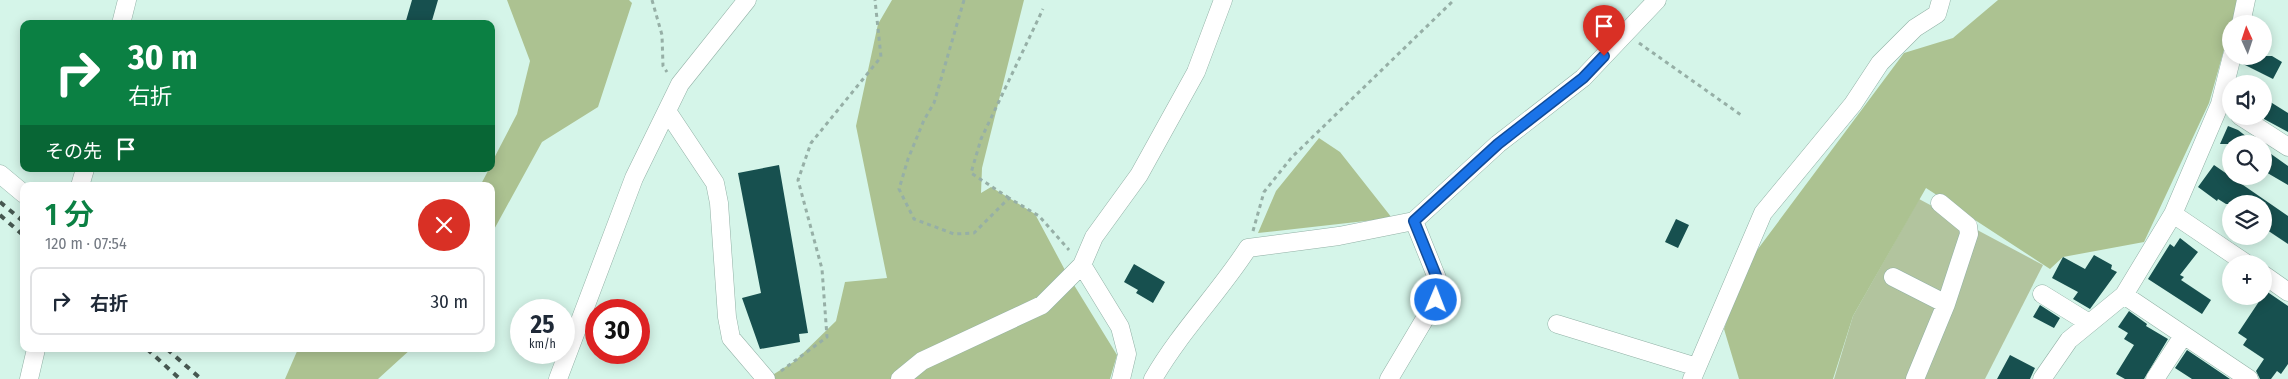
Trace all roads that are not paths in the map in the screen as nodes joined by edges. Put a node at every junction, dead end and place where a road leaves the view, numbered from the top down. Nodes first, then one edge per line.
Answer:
1 (127, 0) edge
2 (747, 0) edge
3 (1223, 0) edge
4 (1657, 0) edge
5 (1941, 0) edge
6 (2246, 0) edge
7 (2243, 15) edge
8 (122, 20) edge
9 (667, 111) junction
10 (2222, 115) edge
11 (2254, 125) edge
12 (2288, 147) edge
13 (0, 174) edge
14 (20, 191) edge
15 (1940, 203) dead end
16 (2173, 214) junction
17 (1414, 221) junction
18 (2234, 255) edge
19 (1082, 265) junction
20 (1893, 277) dead end
21 (2272, 280) edge
22 (2287, 288) edge
23 (2042, 294) dead end
24 (2124, 295) junction
25 (1946, 304) junction
26 (2089, 323) junction
27 (1556, 324) dead end
28 (2183, 336) junction
29 (35, 352) edge
30 (1694, 373) edge
31 (772, 376) edge
32 (29, 379) edge
33 (558, 379) edge
34 (900, 379) edge
35 (1121, 379) edge
36 (1153, 379) edge
37 (1389, 379) edge
38 (1915, 379) edge
39 (2042, 379) edge
40 (2155, 379) edge
41 (2249, 379) edge

1 - 8 street
2 - 9 street
3 - 19 street
4 - 17 street
5 - 30 street
6 - 7 street
9 - 31 street
9 - 33 street
10 - 16 street
11 - 12 street
13 - 14 street
15 - 25 street
16 - 18 street
16 - 24 street
17 - 36 street
17 - 37 street
19 - 34 street
19 - 35 street
20 - 25 street
21 - 22 street
23 - 26 street
24 - 26 street
24 - 28 street
25 - 38 street
26 - 39 street
27 - 30 street
28 - 40 street
28 - 41 street
29 - 32 street

